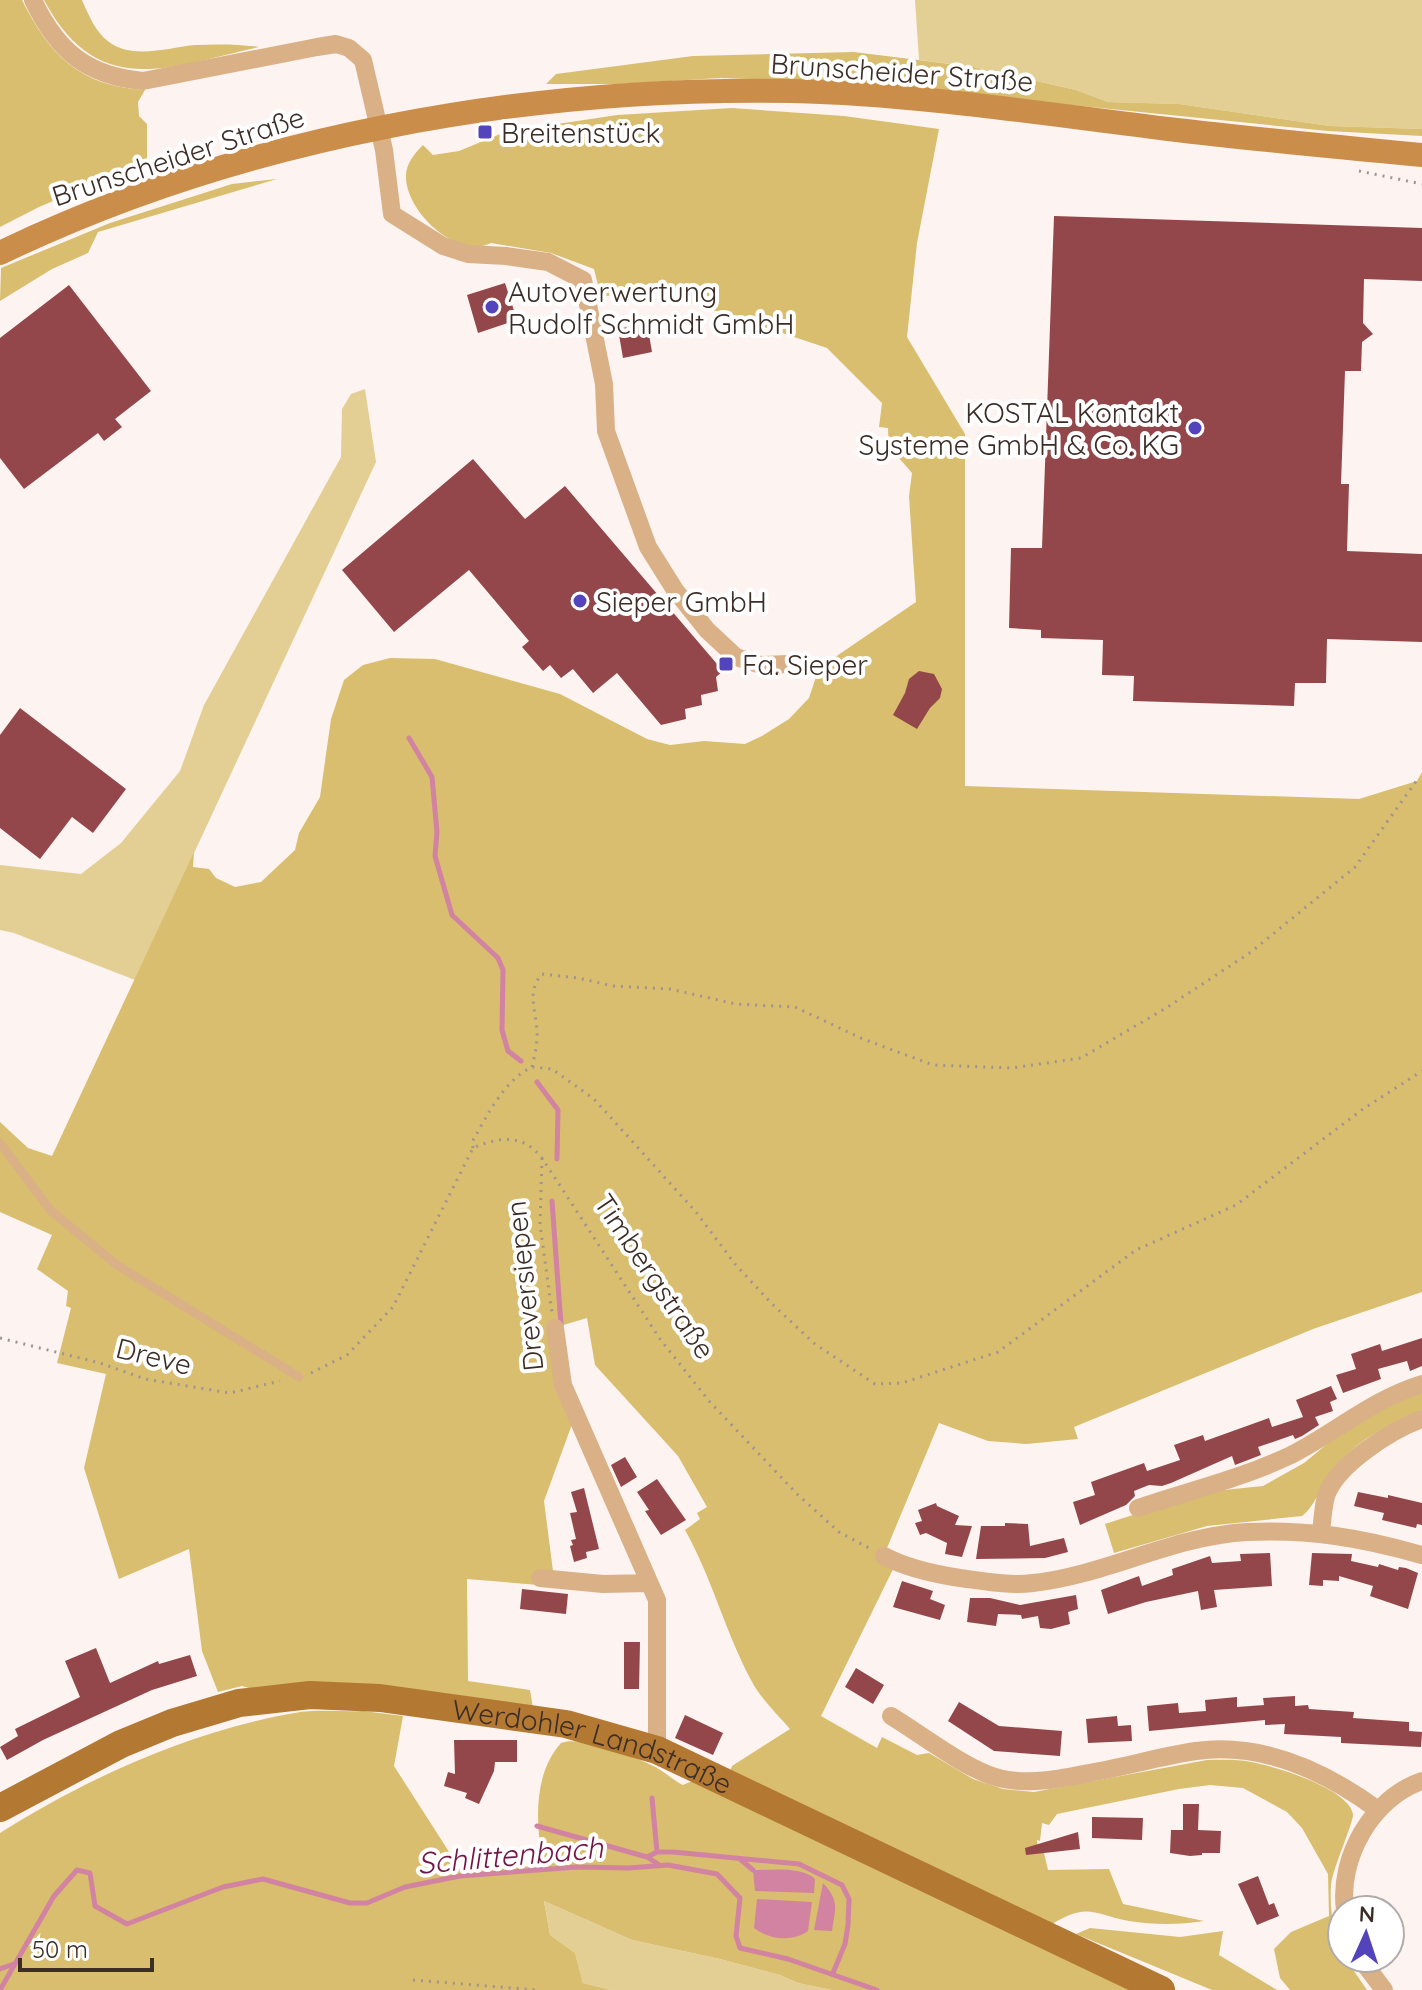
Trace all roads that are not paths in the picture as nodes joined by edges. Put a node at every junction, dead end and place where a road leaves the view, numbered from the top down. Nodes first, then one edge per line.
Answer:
1 (33, 0) edge
2 (378, 127) junction
3 (1422, 155) edge
4 (0, 253) edge
5 (789, 664) dead end
6 (0, 1143) edge
7 (555, 1328) road end
8 (299, 1377) road end
9 (1422, 1384) edge
10 (1422, 1419) edge
11 (1138, 1508) dead end
12 (1321, 1534) junction
13 (1422, 1555) edge
14 (884, 1556) road end
15 (540, 1578) dead end
16 (649, 1583) junction
17 (891, 1716) dead end
18 (657, 1750) junction
19 (1422, 1781) edge
20 (0, 1808) edge
21 (1378, 1810) junction
22 (1344, 1894) edge
23 (1161, 1990) edge

1 - 2 street
2 - 3 main road, Brunscheider Straße
2 - 4 main road, Brunscheider Straße
2 - 5 street
6 - 8 lane
7 - 16 street, Dreversiepen
9 - 11 street
10 - 12 street
12 - 13 street
12 - 14 street
15 - 16 street
16 - 18 street, Dreversiepen
17 - 21 street
18 - 20 main road, Werdohler Landstraße
18 - 23 main road, Werdohler Landstraße
19 - 21 street
21 - 22 street

